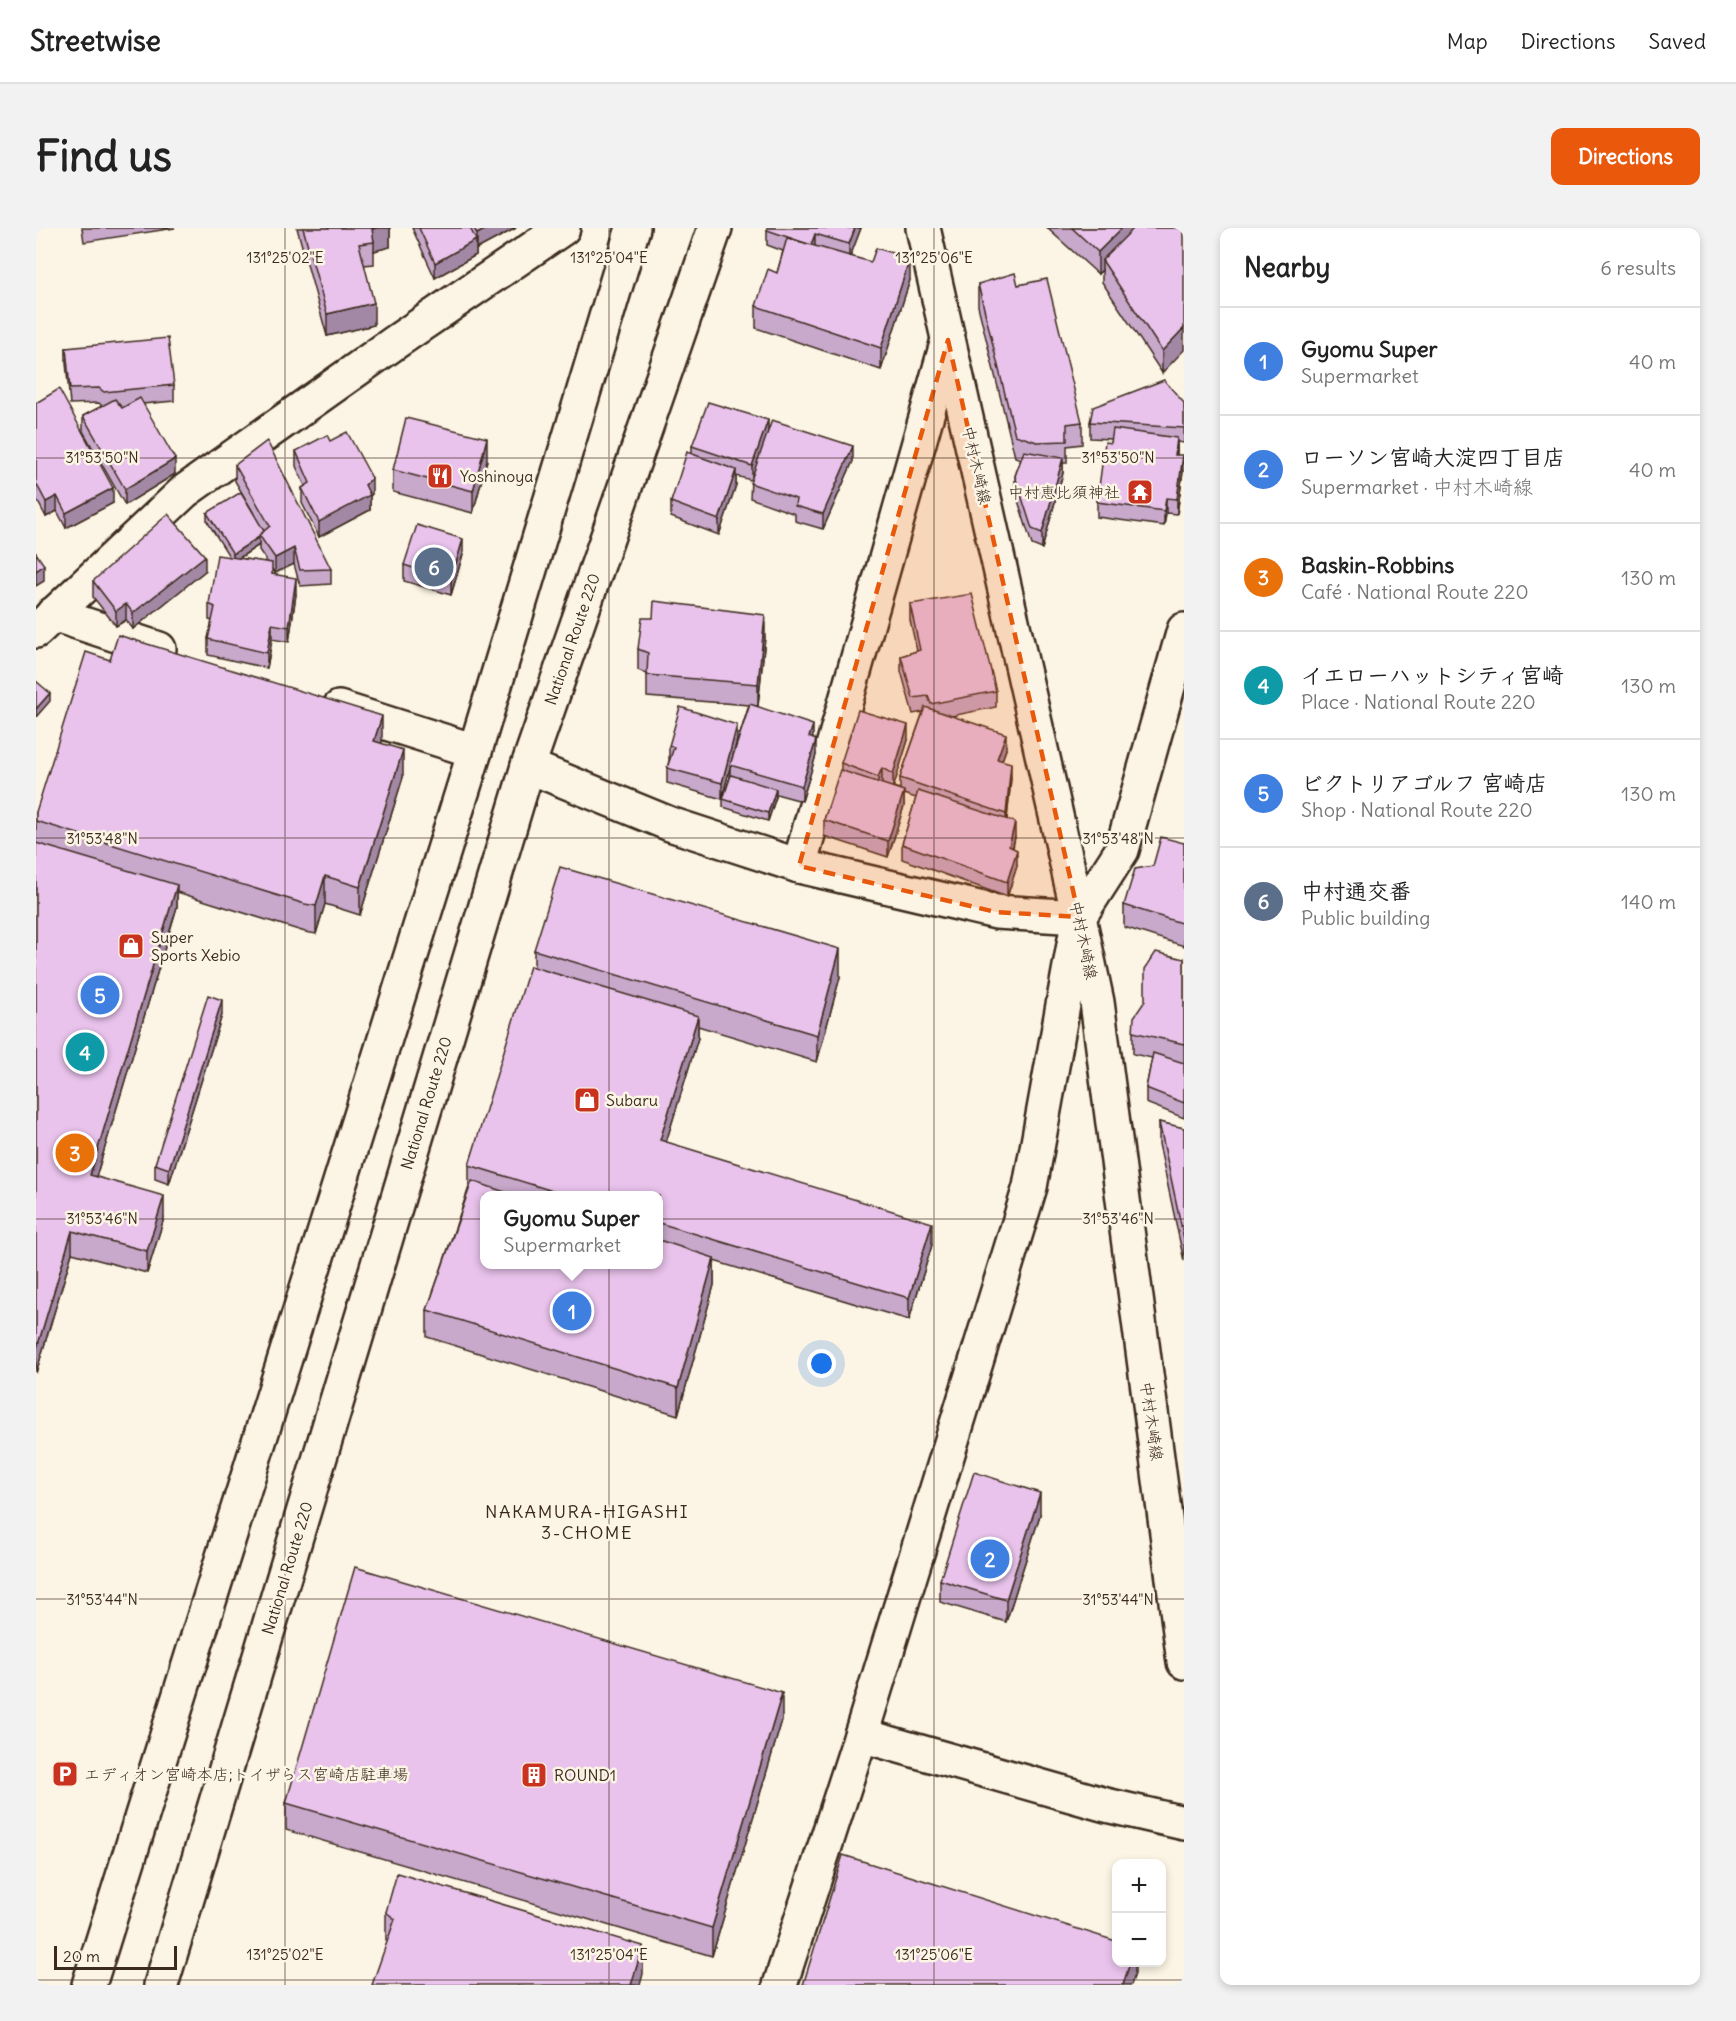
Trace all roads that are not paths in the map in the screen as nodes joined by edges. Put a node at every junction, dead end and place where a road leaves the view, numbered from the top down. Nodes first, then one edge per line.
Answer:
1 (564, 228) edge
2 (633, 228) edge
3 (714, 228) edge
4 (923, 228) edge
5 (948, 340) junction
6 (45, 623) edge
7 (1184, 630) edge
8 (189, 659) edge
9 (312, 699) edge
10 (475, 751) junction
11 (528, 766) junction
12 (799, 866) junction
13 (1079, 917) junction
14 (1184, 1662) edge
15 (861, 1735) junction
16 (1184, 1823) edge
17 (89, 1985) edge
18 (161, 1985) edge
19 (780, 1985) edge

1 - 6 main road
2 - 10 main road
3 - 11 main road, National Route 220
4 - 5 main road, 中村木崎線
5 - 12 main road
5 - 13 main road, 中村木崎線
6 - 8 main road
7 - 13 main road
9 - 10 main road
10 - 17 main road
11 - 12 main road
11 - 18 main road, National Route 220
12 - 13 main road
13 - 14 main road, 中村木崎線
13 - 15 main road
15 - 16 main road
15 - 19 main road

